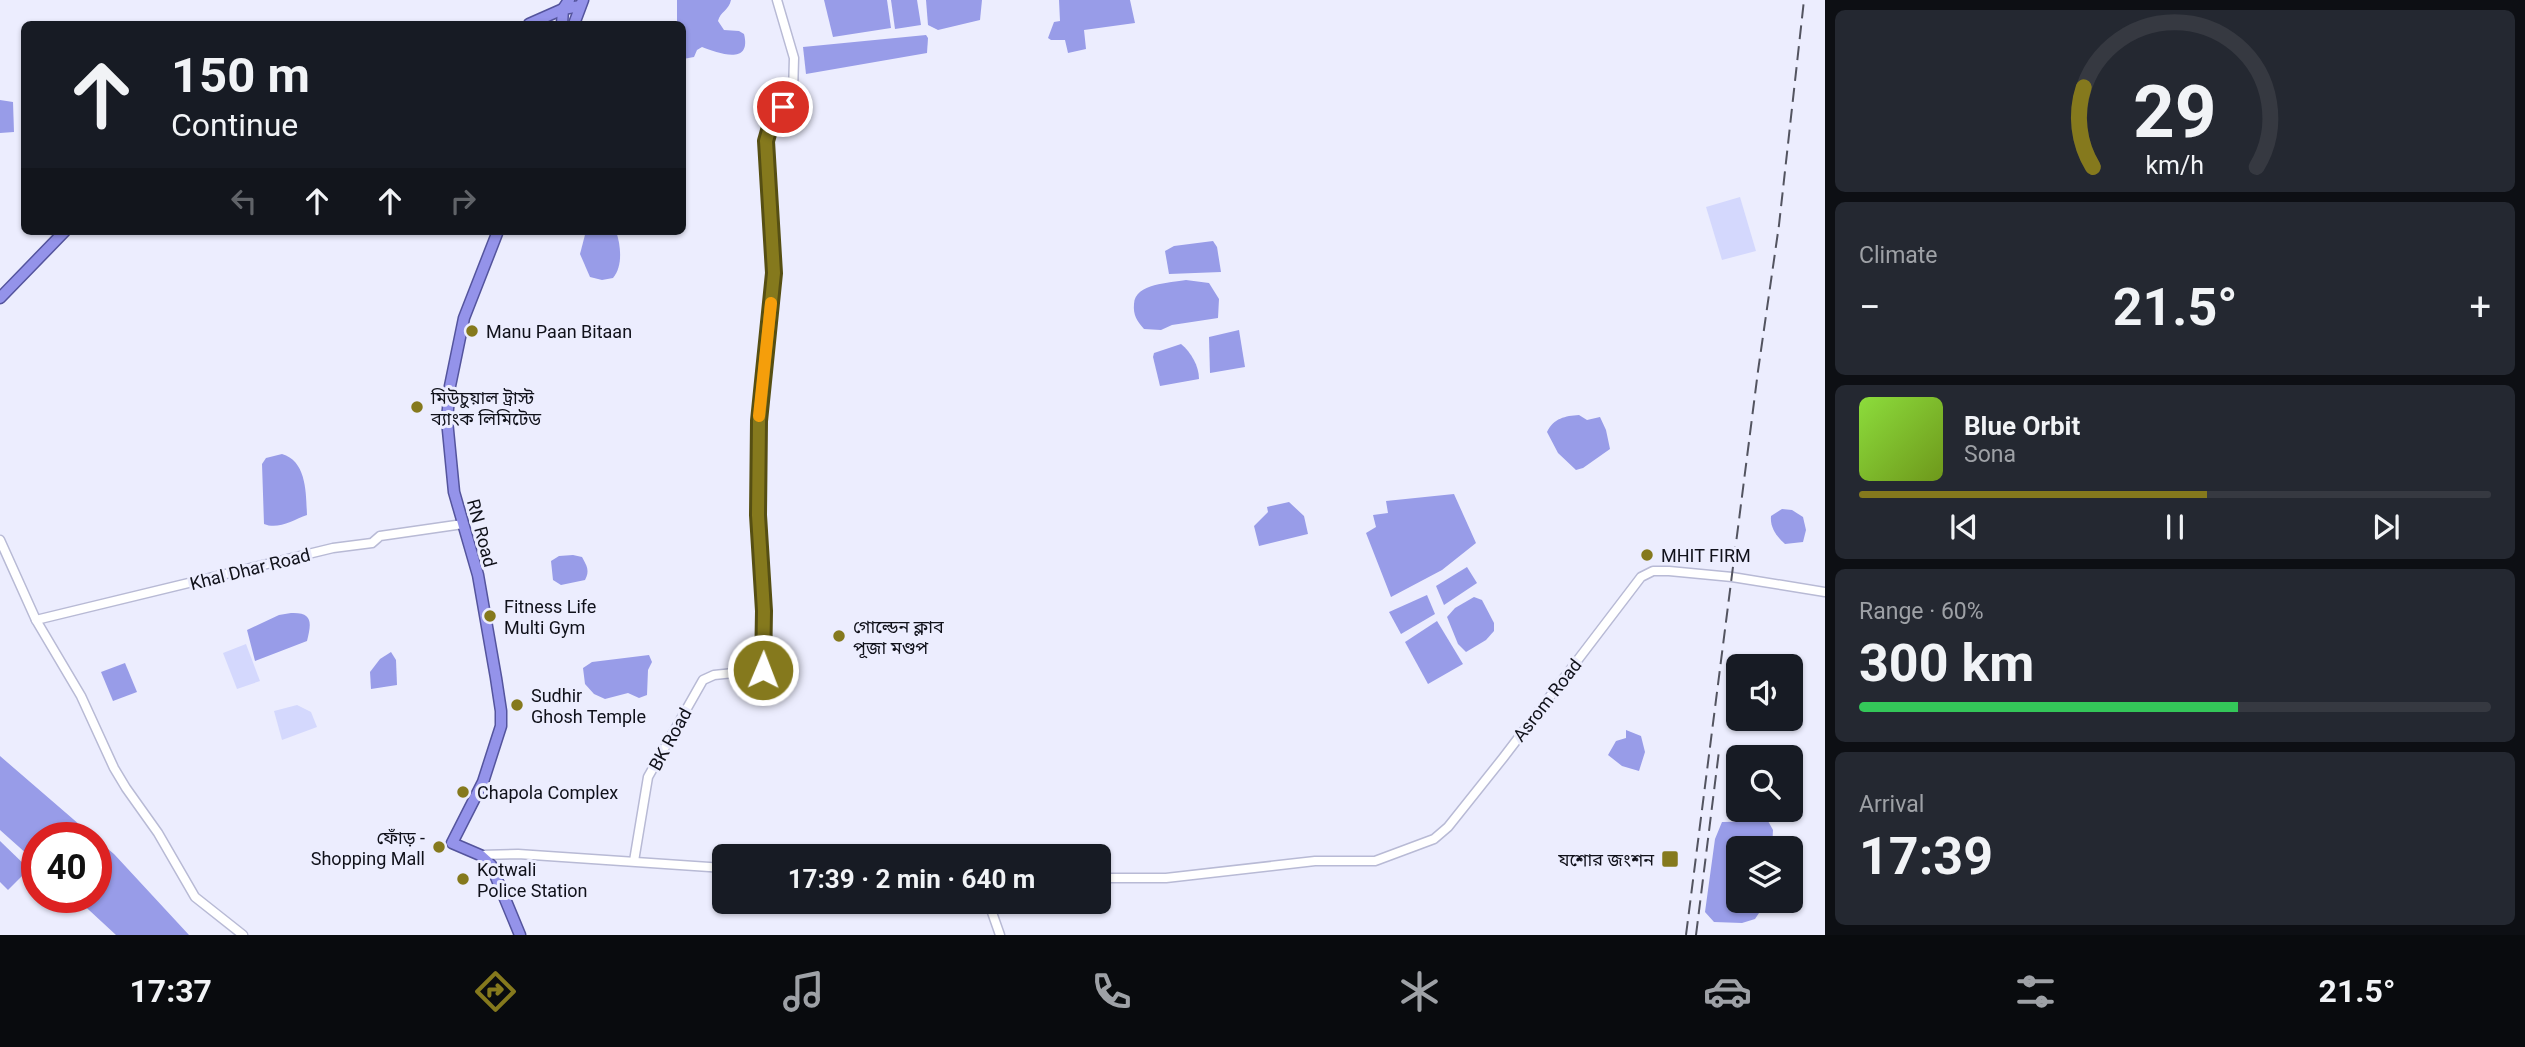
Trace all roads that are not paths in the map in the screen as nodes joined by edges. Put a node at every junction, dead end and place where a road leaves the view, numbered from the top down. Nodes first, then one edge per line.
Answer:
1 (777, 0) edge
2 (582, 3) edge
3 (566, 5) edge
4 (535, 21) edge
5 (571, 21) edge
6 (61, 235) edge
7 (496, 235) edge
8 (0, 298) edge
9 (463, 524) junction
10 (0, 540) edge
11 (1825, 592) edge
12 (36, 620) junction
13 (481, 855) junction
14 (634, 862) junction
15 (712, 867) edge
16 (1111, 878) edge
17 (993, 914) edge
18 (243, 935) edge
19 (520, 935) edge
20 (1000, 935) edge

1 - 14 street, BK Road
2 - 3 highway
2 - 5 highway
3 - 4 highway
6 - 8 highway
7 - 9 highway, RN Road
9 - 12 street, Khal Dhar Road
9 - 13 highway, RN Road
10 - 12 street
11 - 16 street, Asrom Road
12 - 18 street
13 - 14 street
13 - 19 highway, RN Road
14 - 15 street
17 - 20 street

